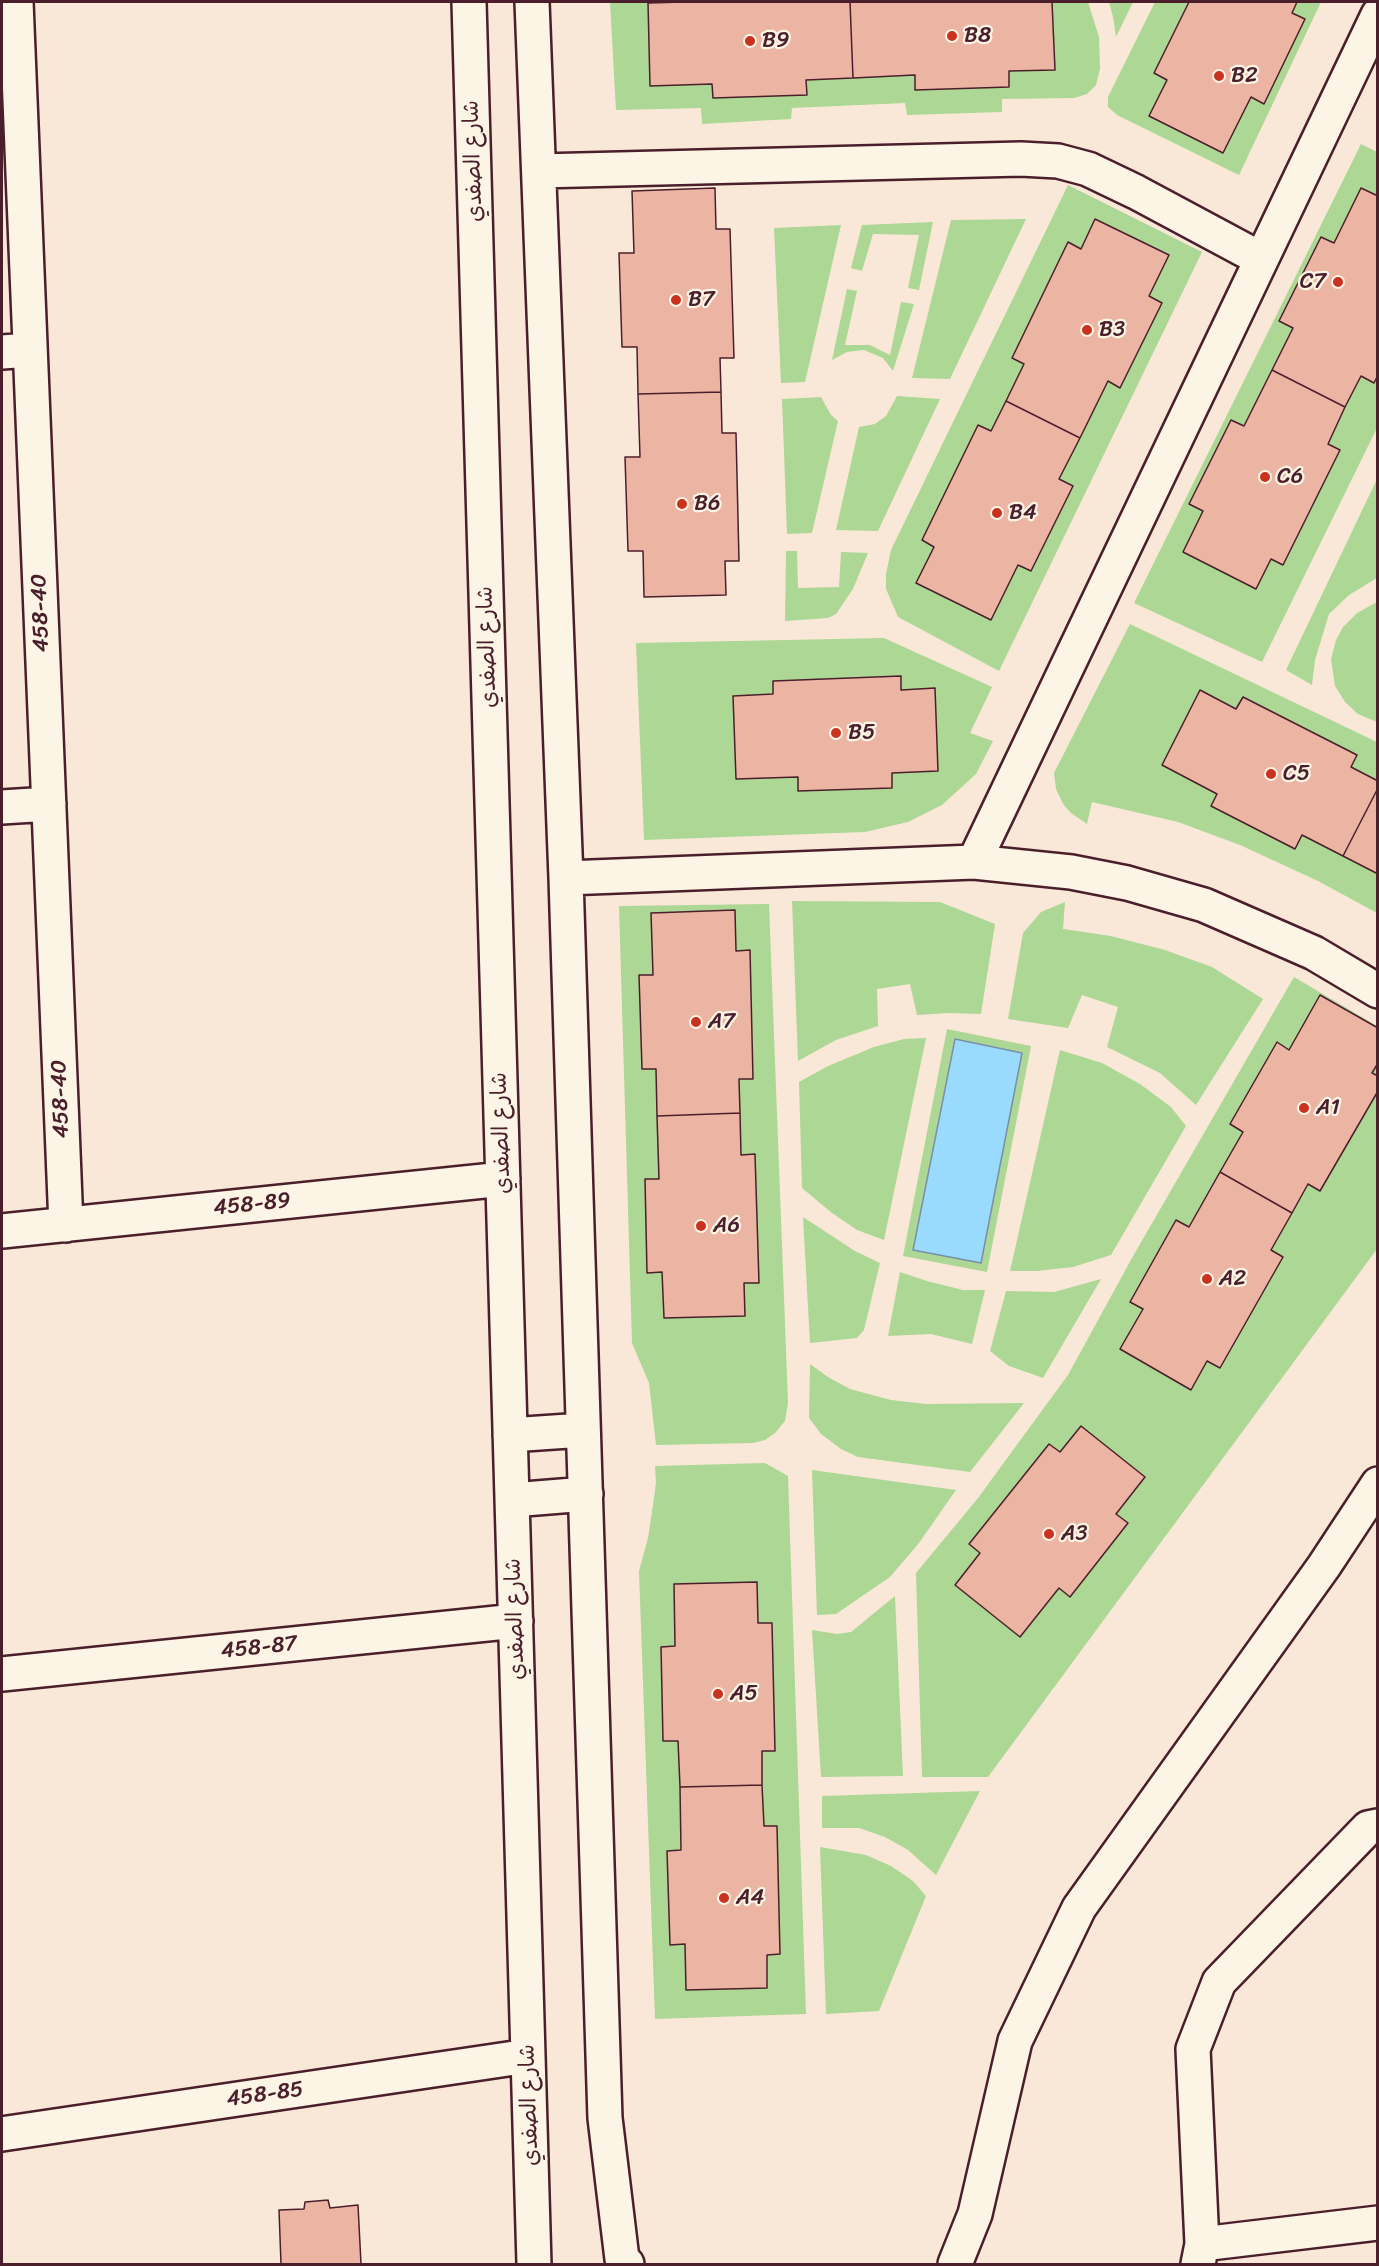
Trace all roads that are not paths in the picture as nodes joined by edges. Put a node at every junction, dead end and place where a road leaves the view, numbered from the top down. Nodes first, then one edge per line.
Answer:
1 (16, 2) edge
2 (469, 2) edge
3 (532, 2) edge
4 (1377, 15) edge
5 (539, 171) junction
6 (1261, 259) junction
7 (16, 351) edge
8 (49, 804) junction
9 (2, 807) edge
10 (974, 862) junction
11 (566, 878) junction
12 (1377, 991) edge
13 (503, 1179) junction
14 (66, 1225) junction
15 (2, 1231) edge
16 (583, 1430) junction
17 (510, 1435) junction
18 (1377, 1484) edge
19 (585, 1494) junction
20 (512, 1500) junction
21 (516, 1621) junction
22 (2, 1674) edge
23 (1377, 1826) edge
24 (528, 2056) junction
25 (2, 2134) edge
26 (1377, 2223) edge
27 (1200, 2254) edge
28 (534, 2265) edge
29 (627, 2265) edge
30 (955, 2265) edge

1 - 7 street, 458-40
2 - 13 street, شارع الصفدي
3 - 5 street
4 - 6 street
5 - 6 street
5 - 11 street
6 - 10 street
7 - 8 street, 458-40
8 - 9 street
8 - 14 street, 458-40
10 - 11 street
10 - 12 street
11 - 16 street
13 - 14 street, 458-89
13 - 17 street, شارع الصفدي
14 - 15 street, 458-89
16 - 17 street
16 - 19 street
17 - 20 street, شارع الصفدي
18 - 30 street
19 - 20 street
19 - 29 street
20 - 21 street, شارع الصفدي
21 - 22 street, 458-87
21 - 24 street, شارع الصفدي
23 - 27 street
24 - 25 street, 458-85
24 - 28 street, شارع الصفدي
26 - 27 street

